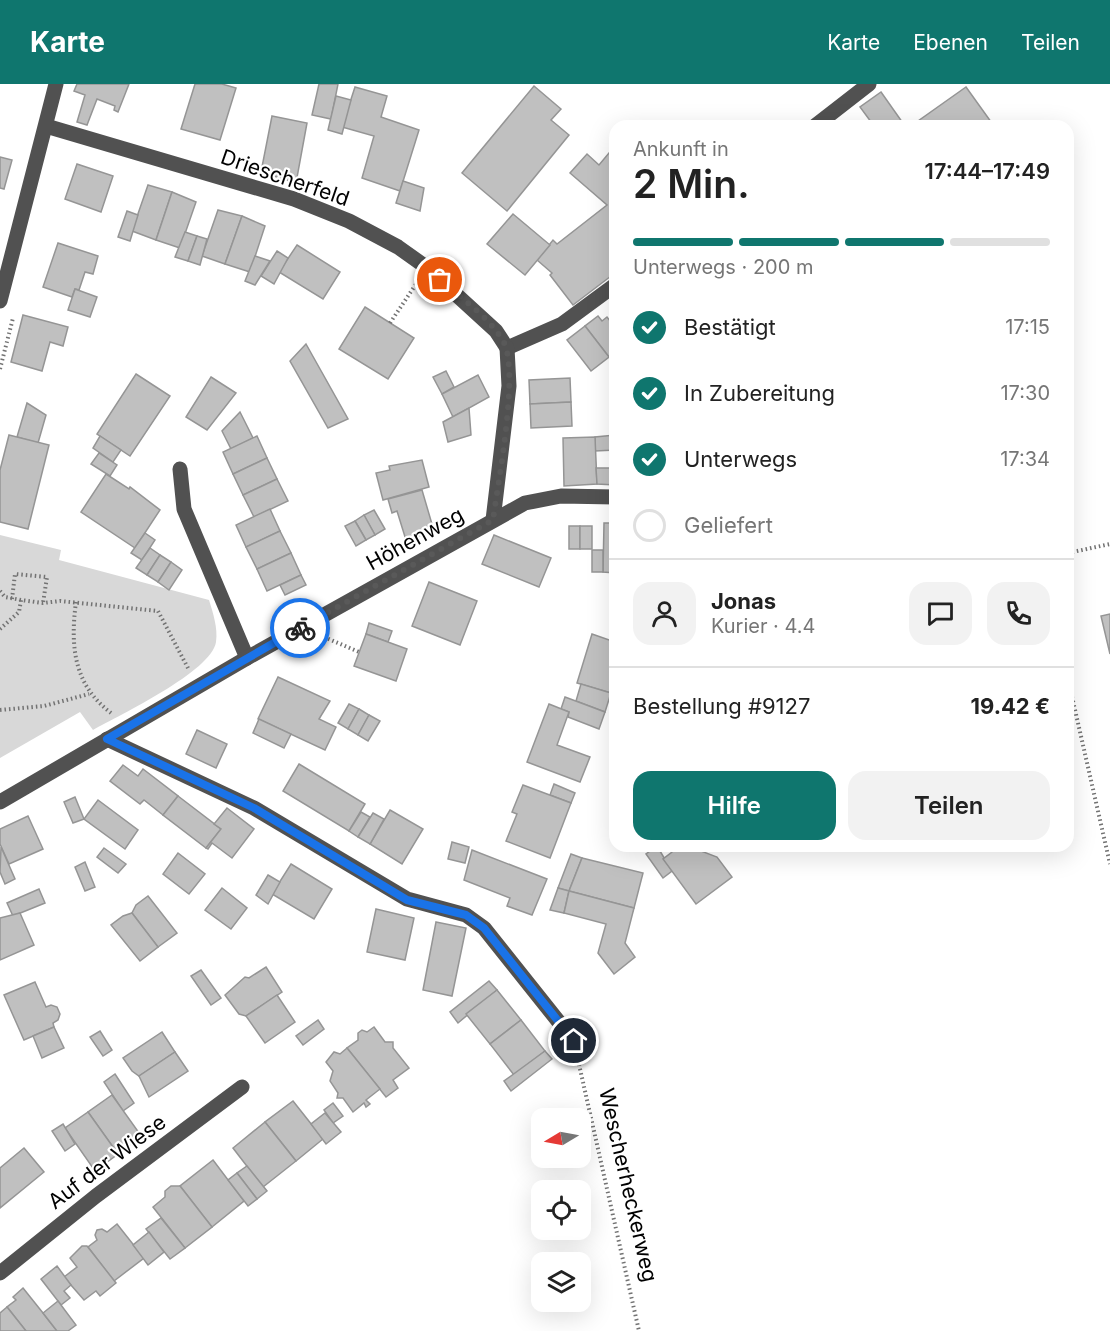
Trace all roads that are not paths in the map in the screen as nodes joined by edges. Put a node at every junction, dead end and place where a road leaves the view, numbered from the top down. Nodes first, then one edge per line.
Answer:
1 (56, 84) edge
2 (869, 84) edge
3 (823, 120) edge
4 (46, 126) junction
5 (4, 269) edge
6 (609, 289) edge
7 (0, 301) edge
8 (507, 348) junction
9 (180, 469) dead end
10 (609, 497) edge
11 (493, 520) junction
12 (247, 658) junction
13 (107, 739) junction
14 (0, 802) edge
15 (574, 1041) road end
16 (242, 1087) dead end
17 (0, 1273) edge

1 - 4 street
2 - 3 street
4 - 5 street
4 - 8 street, Driescherfeld
5 - 7 street
6 - 8 street
8 - 11 street
9 - 12 street
10 - 11 street, Höhenweg
11 - 12 street, Höhenweg
12 - 13 street, Höhenweg
13 - 14 street, Höhenweg
13 - 15 street
16 - 17 street, Auf der Wiese

